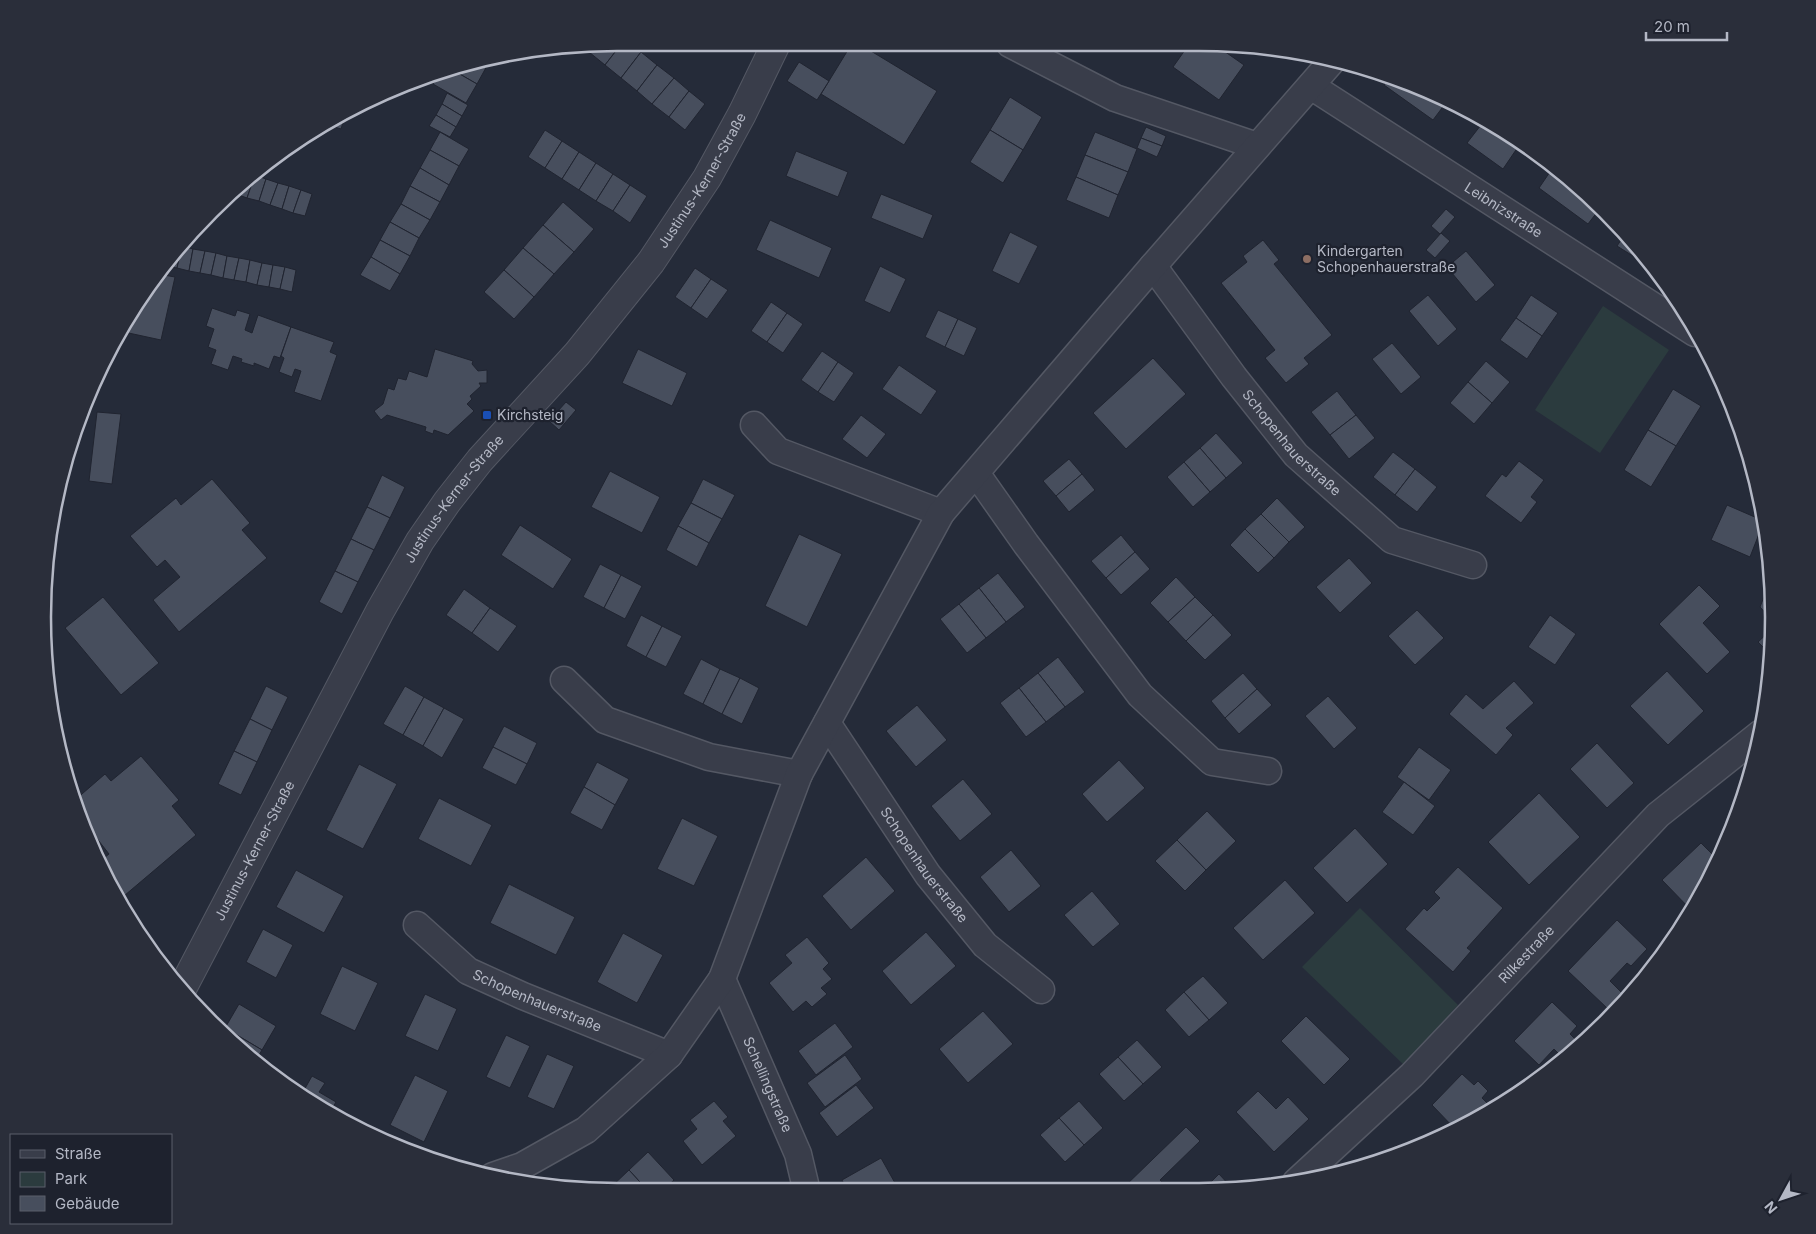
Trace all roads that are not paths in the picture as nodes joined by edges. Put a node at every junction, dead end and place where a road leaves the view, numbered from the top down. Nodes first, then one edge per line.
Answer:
1 (773, 51) edge
2 (1024, 51) edge
3 (1327, 67) edge
4 (1310, 86) junction
5 (1257, 146) junction
6 (1153, 266) junction
7 (1683, 325) edge
8 (754, 425) dead end
9 (976, 473) junction
10 (942, 513) junction
11 (1473, 565) dead end
12 (564, 680) dead end
13 (827, 723) junction
14 (1750, 741) edge
15 (1268, 771) dead end
16 (799, 774) junction
17 (417, 925) dead end
18 (722, 979) junction
19 (186, 982) edge
20 (1041, 990) dead end
21 (669, 1055) junction
22 (506, 1172) edge
23 (1306, 1172) edge
24 (805, 1183) edge

1 - 19 street, Justinus-Kerner-Straße
2 - 5 street
3 - 4 street
4 - 5 street
4 - 7 street, Leibnizstraße
5 - 6 street
6 - 9 street
6 - 11 street, Schopenhauerstraße
8 - 10 street
9 - 10 street
9 - 15 street
10 - 13 street
12 - 16 street
13 - 16 street
13 - 20 street, Schopenhauerstraße
14 - 23 street, Rilkestraße
16 - 18 street
17 - 21 street, Schopenhauerstraße
18 - 21 street
18 - 24 street, Schellingstraße
21 - 22 street

